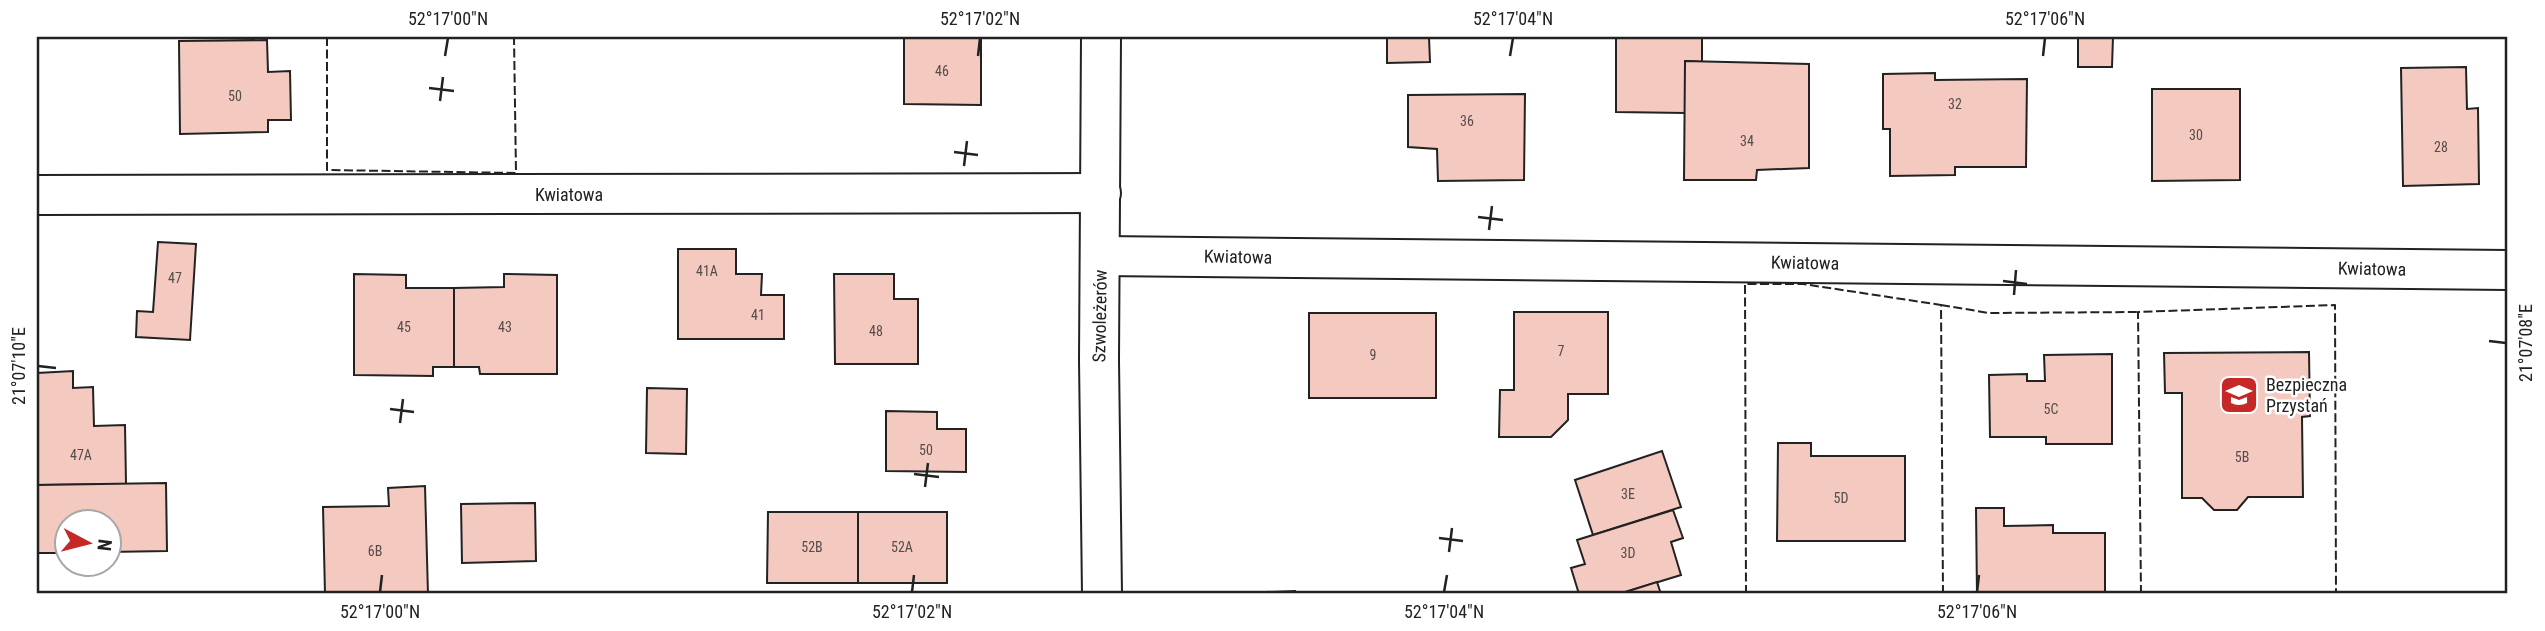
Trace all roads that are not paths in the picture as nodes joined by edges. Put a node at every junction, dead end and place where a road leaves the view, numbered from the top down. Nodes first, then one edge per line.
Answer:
1 (1101, 37) edge
2 (1101, 193) junction
3 (37, 195) edge
4 (1101, 256) junction
5 (2508, 270) edge
6 (1102, 594) edge

1 - 2 street, Szwoleżerów
2 - 3 street, Kwiatowa
2 - 4 street, Szwoleżerów
4 - 5 street, Kwiatowa
4 - 6 street, Szwoleżerów

